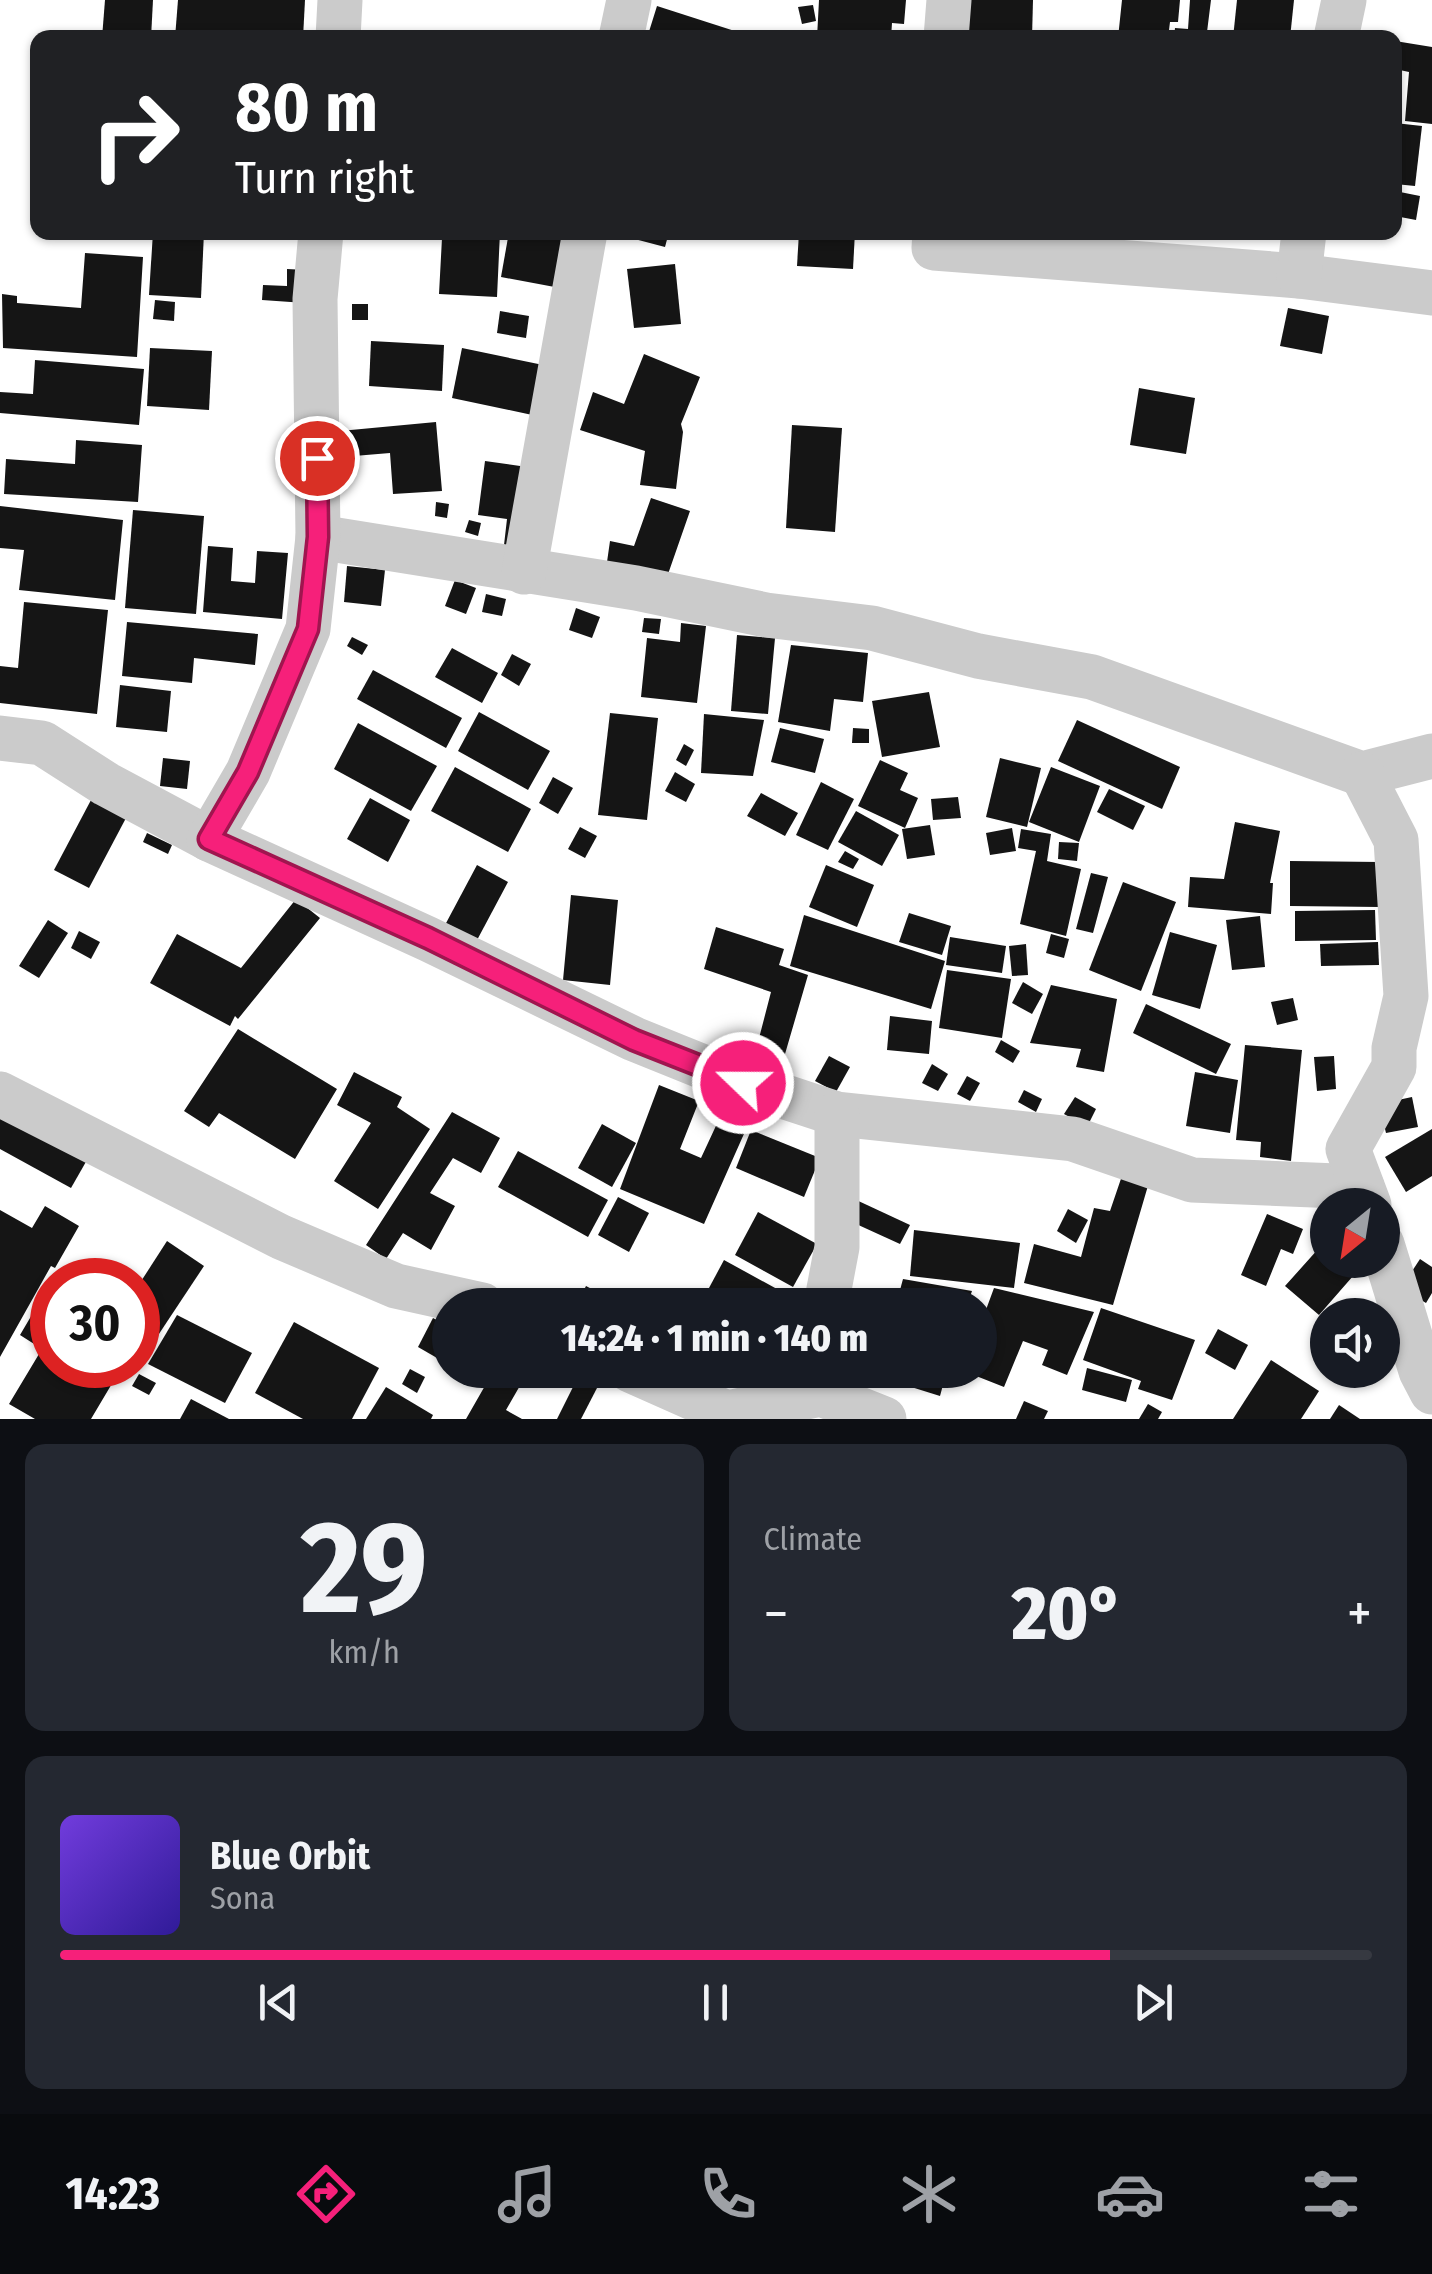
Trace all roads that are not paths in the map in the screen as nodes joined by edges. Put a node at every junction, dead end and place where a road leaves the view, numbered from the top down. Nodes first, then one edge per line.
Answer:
1 (340, 0) edge
2 (629, 0) edge
3 (949, 0) edge
4 (1344, 0) edge
5 (338, 30) edge
6 (623, 30) edge
7 (947, 30) edge
8 (1338, 30) edge
9 (320, 240) edge
10 (585, 240) edge
11 (934, 240) edge
12 (1303, 240) edge
13 (1299, 276) junction
14 (1432, 293) edge
15 (318, 537) junction
16 (524, 572) junction
17 (0, 738) edge
18 (1432, 756) edge
19 (1362, 774) junction
20 (209, 839) junction
21 (1413, 1068) edge
22 (0, 1094) edge
23 (837, 1114) junction
24 (1363, 1188) edge
25 (1310, 1191) edge
26 (1392, 1278) edge
27 (829, 1288) edge
28 (432, 1294) edge
29 (670, 1388) edge
30 (805, 1388) edge
31 (834, 1388) edge
32 (1432, 1392) edge
33 (884, 1419) edge

1 - 5 street
2 - 6 street
3 - 7 street
4 - 8 street
9 - 15 street
10 - 16 street
11 - 13 street
12 - 13 street
13 - 14 street
15 - 16 street
15 - 20 street
16 - 19 street
17 - 20 street
18 - 19 street
19 - 21 street
20 - 23 street
21 - 24 street
22 - 28 street
23 - 25 street
23 - 27 street
26 - 32 street
29 - 30 street
31 - 33 street

